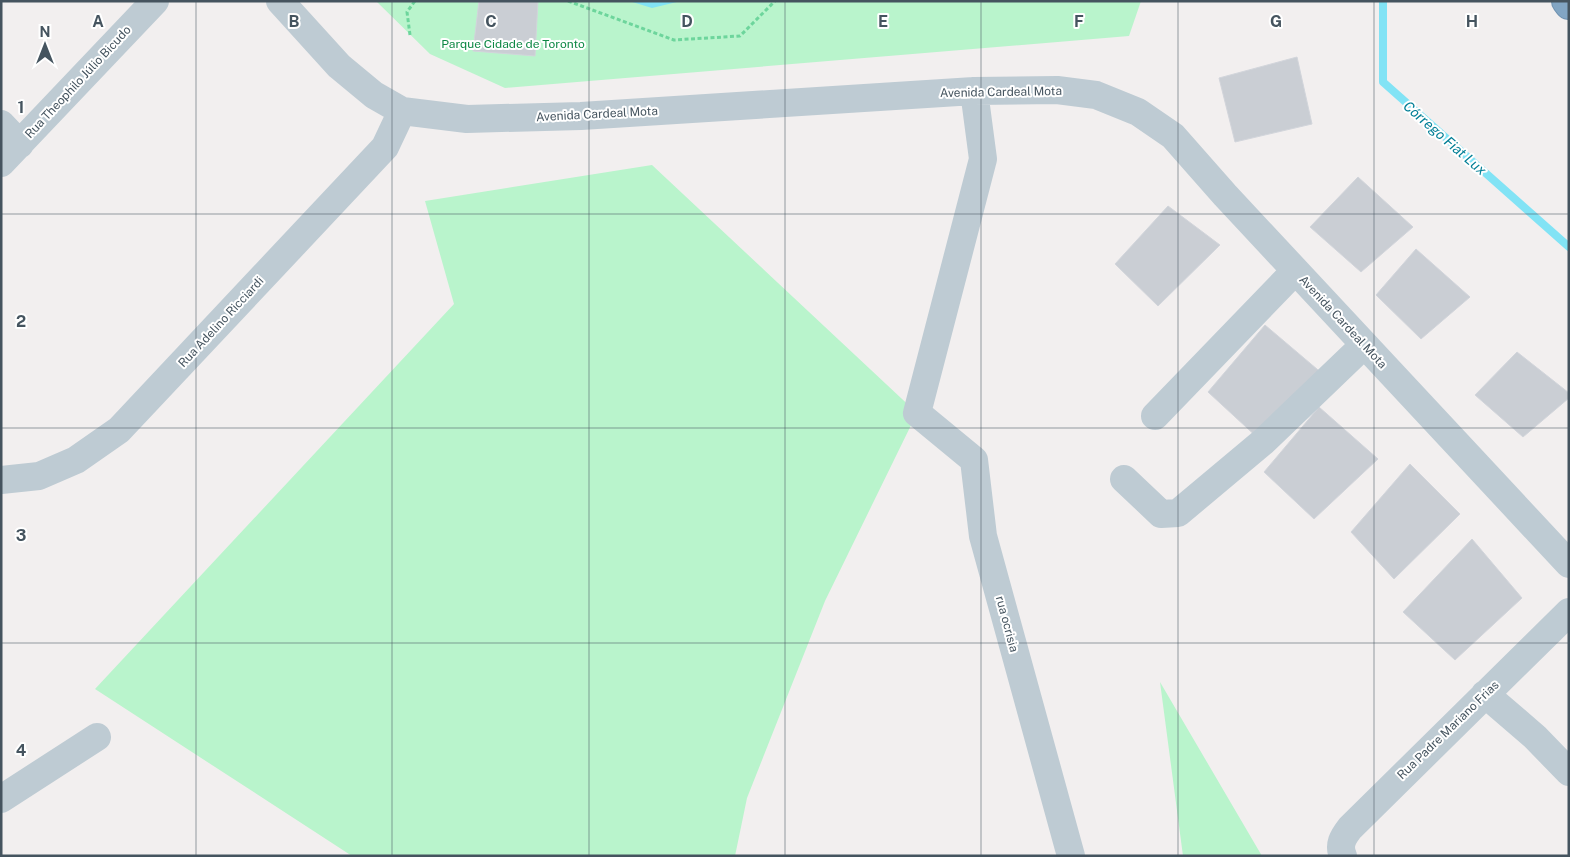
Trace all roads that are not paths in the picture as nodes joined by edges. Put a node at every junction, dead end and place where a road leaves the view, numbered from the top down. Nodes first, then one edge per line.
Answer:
1 (155, 1) edge
2 (280, 1) edge
3 (1566, 1) edge
4 (1569, 5) edge
5 (974, 91) junction
6 (402, 111) junction
7 (1, 124) edge
8 (10, 153) edge
9 (1295, 271) junction
10 (1364, 345) junction
11 (1155, 416) dead end
12 (1124, 479) dead end
13 (1, 480) edge
14 (1569, 564) edge
15 (1569, 612) edge
16 (1485, 694) junction
17 (97, 737) dead end
18 (1569, 772) edge
19 (1, 799) edge
20 (1343, 855) edge
21 (1071, 856) edge

1 - 8 street, Rua Theophilo Júlio Bicudo
2 - 6 street, Avenida Cardeal Mota
3 - 4 highway
5 - 6 street, Avenida Cardeal Mota
5 - 9 street, Avenida Cardeal Mota
5 - 21 street, rua ocrisia
6 - 13 street, Rua Adelino Ricciardi
7 - 8 street
9 - 10 street, Avenida Cardeal Mota
9 - 11 street
10 - 12 street
10 - 14 street, Avenida Cardeal Mota
15 - 16 street, Rua Padre Mariano Frias
16 - 18 street
16 - 20 street, Rua Padre Mariano Frias
17 - 19 street

